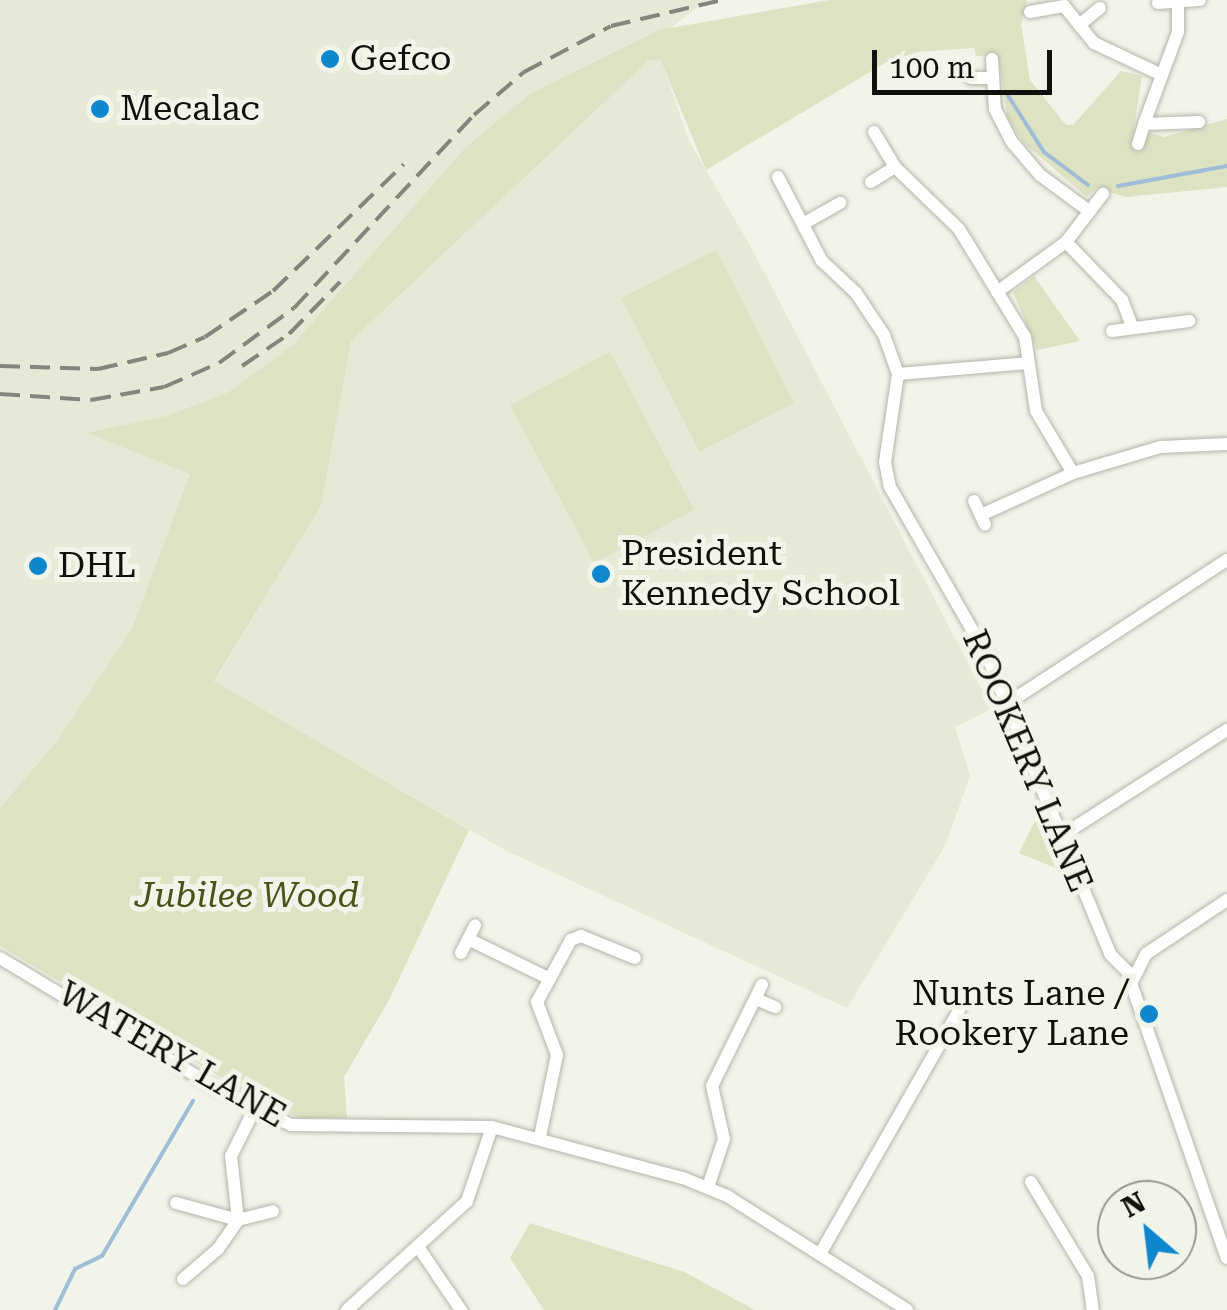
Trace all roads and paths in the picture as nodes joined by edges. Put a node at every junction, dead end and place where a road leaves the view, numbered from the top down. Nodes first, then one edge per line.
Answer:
1 (1200, 0) edge
2 (1178, 2) edge
3 (1158, 3) dead end
4 (1100, 8) dead end
5 (1030, 12) dead end
6 (1079, 25) junction
7 (992, 59) dead end
8 (1160, 74) junction
9 (971, 78) dead end
10 (991, 78) junction
11 (1199, 122) dead end
12 (1144, 124) junction
13 (874, 132) dead end
14 (1138, 144) dead end
15 (895, 167) junction
16 (778, 178) dead end
17 (871, 182) dead end
18 (1102, 196) dead end
19 (840, 203) dead end
20 (1089, 211) junction
21 (803, 224) junction
22 (1066, 242) junction
23 (998, 292) junction
24 (1189, 320) dead end
25 (1133, 328) junction
26 (1112, 331) dead end
27 (1028, 363) junction
28 (898, 374) junction
29 (1227, 444) edge
30 (1073, 473) junction
31 (980, 514) dead end
32 (1227, 560) edge
33 (1005, 705) junction
34 (1227, 730) edge
35 (1061, 836) junction
36 (1227, 900) edge
37 (474, 925) dead end
38 (468, 939) junction
39 (461, 954) dead end
40 (0, 958) edge
41 (635, 958) dead end
42 (1131, 975) junction
43 (550, 979) junction
44 (762, 985) dead end
45 (756, 999) junction
46 (775, 1007) dead end
47 (959, 1010) dead end
48 (255, 1108) junction
49 (492, 1126) junction
50 (540, 1137) junction
51 (1031, 1182) dead end
52 (708, 1187) junction
53 (176, 1202) dead end
54 (272, 1211) dead end
55 (238, 1220) junction
56 (420, 1248) junction
57 (820, 1254) junction
58 (1227, 1258) edge
59 (183, 1280) dead end
60 (347, 1310) edge
61 (460, 1310) edge
62 (907, 1310) edge
63 (1093, 1310) edge

1 - 2 street
2 - 3 street
2 - 8 street
4 - 6 street
5 - 6 street
6 - 8 street
7 - 10 street
8 - 12 street
9 - 10 street
10 - 20 street
11 - 12 street
12 - 14 street
13 - 15 street
15 - 17 street
15 - 23 street
16 - 21 street
18 - 20 street
19 - 21 street
20 - 22 street
21 - 28 street
22 - 23 street
22 - 25 street
23 - 27 street
24 - 25 street
25 - 26 street
27 - 28 street
27 - 30 street
28 - 33 street, ROOKERY LANE
29 - 30 street
30 - 31 street
32 - 33 street
33 - 35 street, ROOKERY LANE
34 - 35 street
35 - 42 street, ROOKERY LANE
36 - 42 street
37 - 38 street
38 - 39 street
38 - 43 street
40 - 48 street, WATERY LANE
41 - 43 street
42 - 58 street
43 - 50 street
44 - 45 street
45 - 46 street
45 - 52 street
47 - 57 street
48 - 49 street, WATERY LANE
48 - 55 street
49 - 50 street, WATERY LANE
49 - 56 street
50 - 52 street, WATERY LANE
51 - 63 street
52 - 57 street, WATERY LANE
53 - 55 street
54 - 55 street
55 - 59 street
56 - 60 street
56 - 61 street
57 - 62 street, WATERY LANE

